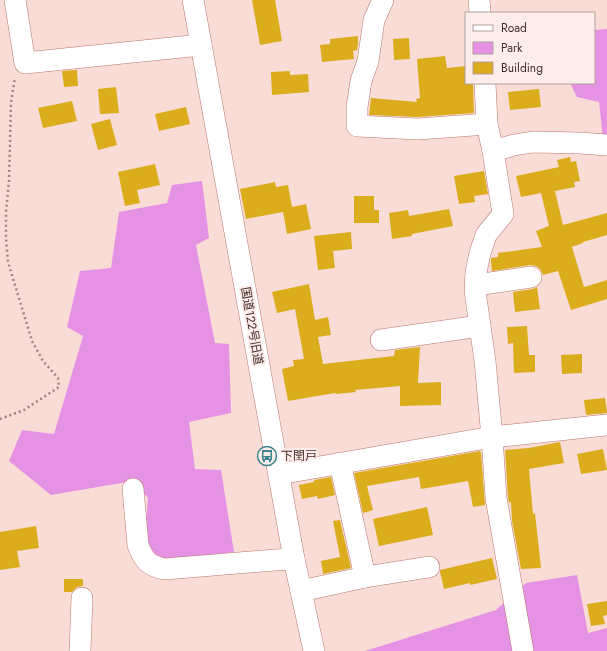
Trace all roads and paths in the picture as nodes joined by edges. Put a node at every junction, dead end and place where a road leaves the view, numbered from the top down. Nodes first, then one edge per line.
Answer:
1 (15, 0) edge
2 (192, 0) edge
3 (383, 0) edge
4 (479, 0) edge
5 (480, 12) edge
6 (201, 46) junction
7 (25, 63) junction
8 (485, 84) edge
9 (487, 124) junction
10 (607, 145) edge
11 (494, 151) junction
12 (531, 277) dead end
13 (476, 285) junction
14 (480, 326) junction
15 (381, 340) dead end
16 (0, 419) edge
17 (607, 425) edge
18 (492, 437) junction
19 (340, 463) junction
20 (279, 474) junction
21 (133, 489) dead end
22 (294, 559) junction
23 (429, 566) dead end
24 (365, 577) junction
25 (301, 591) junction
26 (82, 598) dead end
27 (80, 651) edge
28 (314, 651) edge
29 (523, 651) edge

1 - 7 street
2 - 6 street, 国道122号旧道
3 - 9 street
4 - 5 street
6 - 7 street
6 - 20 street, 国道122号旧道
7 - 16 path
8 - 9 street
9 - 11 street
10 - 11 street
11 - 13 street
12 - 13 street
13 - 14 street
14 - 15 street
14 - 18 street
17 - 18 street
18 - 19 street
18 - 29 street
19 - 20 street
19 - 24 street
20 - 22 street, 国道122号旧道
21 - 22 street
22 - 25 street, 国道122号旧道
23 - 24 street
24 - 25 street
25 - 28 street, 国道122号旧道
26 - 27 street

